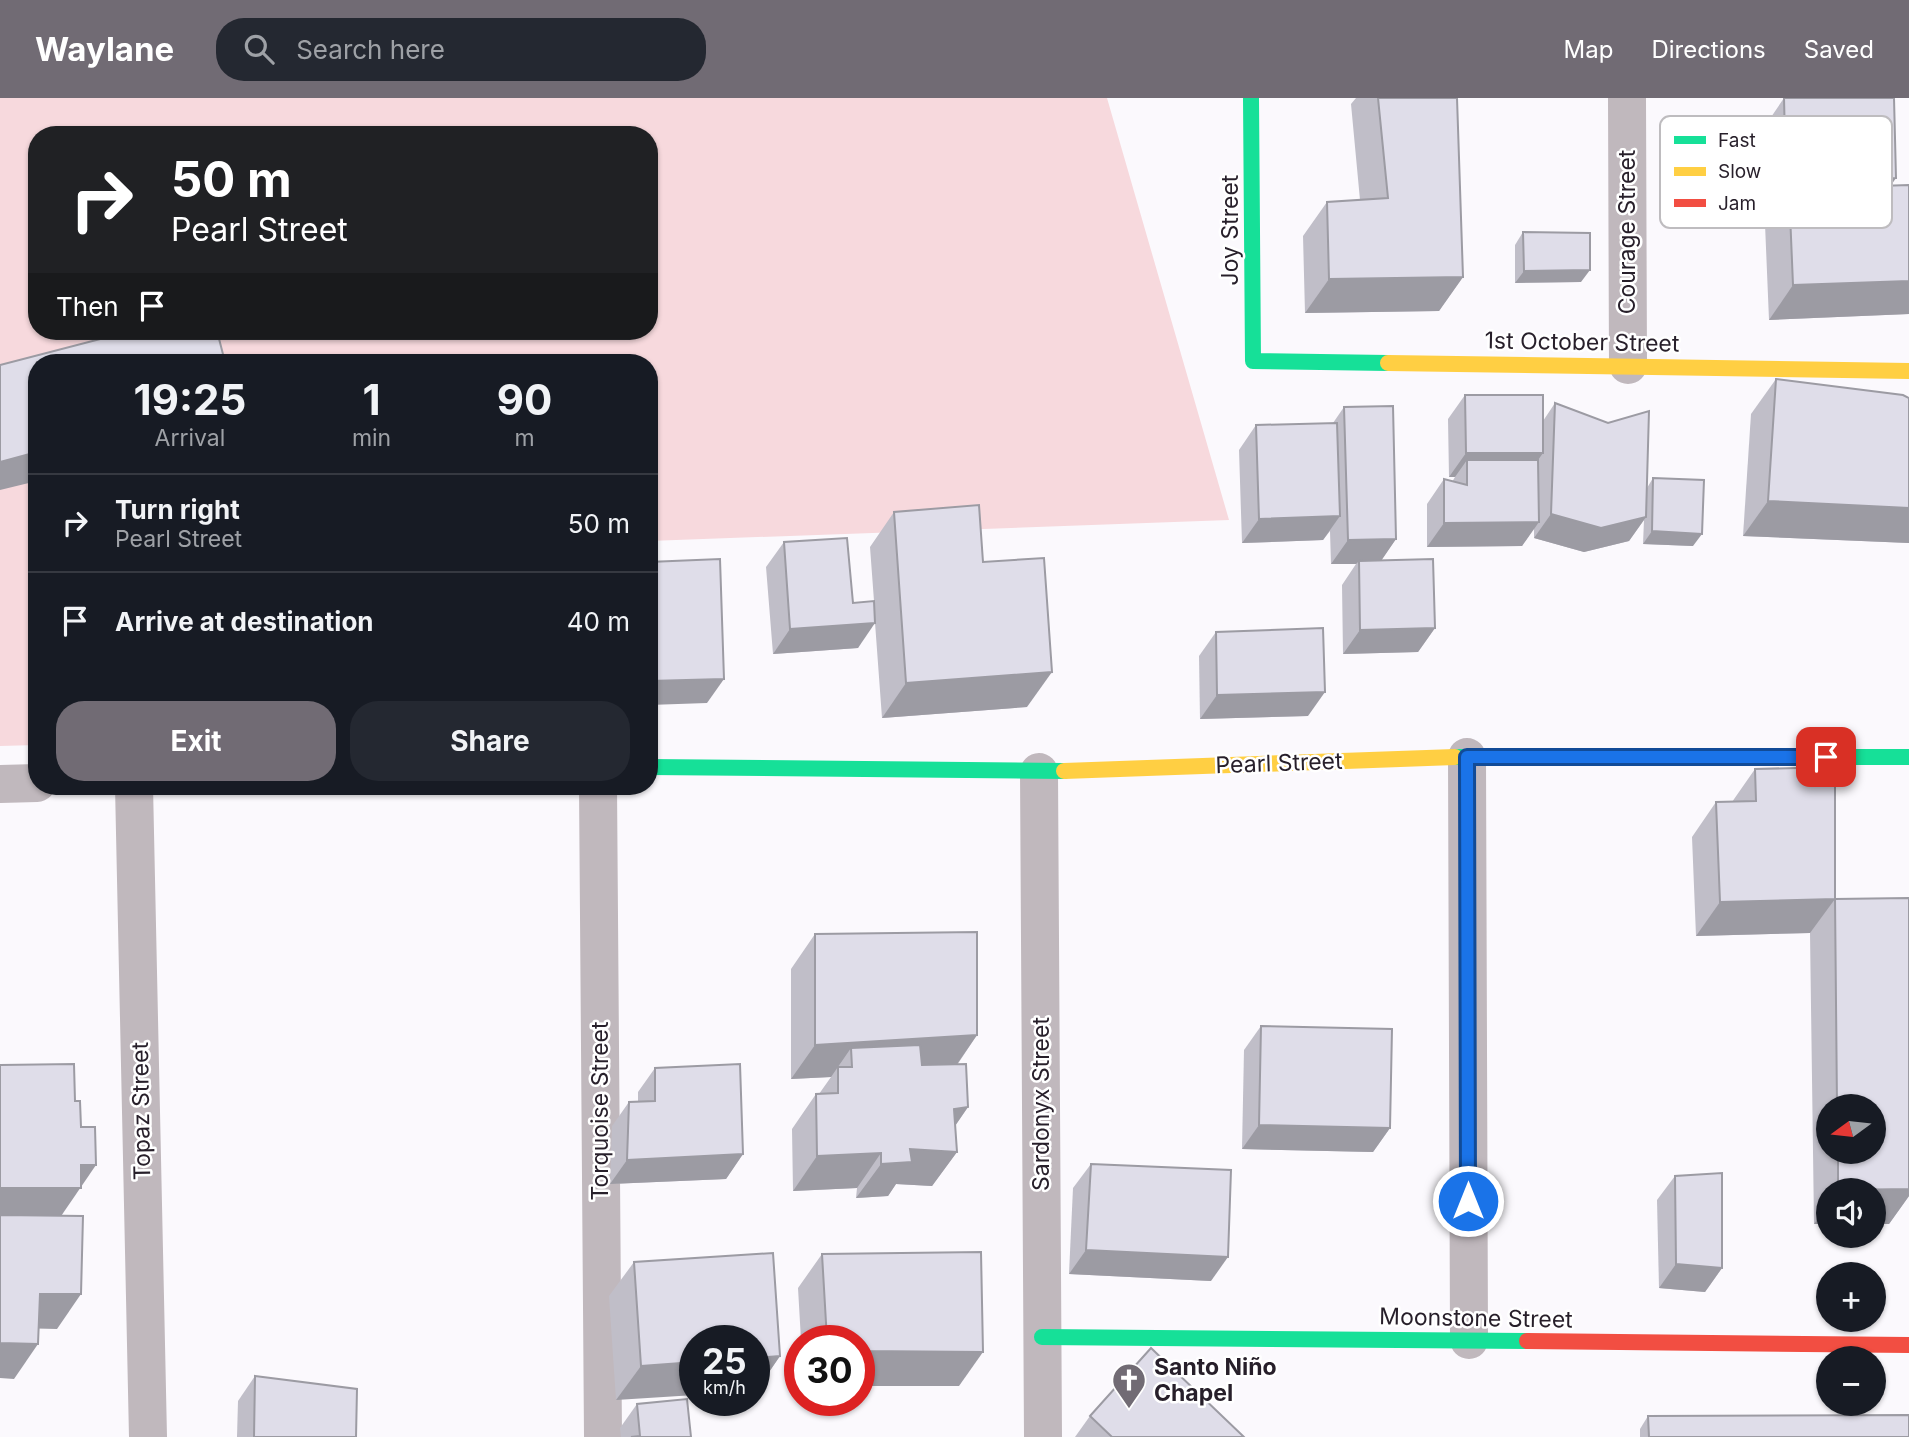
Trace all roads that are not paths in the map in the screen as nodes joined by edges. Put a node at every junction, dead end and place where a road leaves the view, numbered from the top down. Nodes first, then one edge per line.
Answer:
1 (1251, 98) edge
2 (1627, 98) edge
3 (1254, 361) joint
4 (1628, 365) junction
5 (1909, 371) edge
6 (1467, 757) junction
7 (1909, 757) edge
8 (658, 767) edge
9 (1039, 772) junction
10 (28, 783) edge
11 (0, 784) edge
12 (134, 795) edge
13 (598, 795) edge
14 (1042, 1337) junction
15 (1469, 1340) junction
16 (1909, 1345) edge
17 (148, 1437) edge
18 (603, 1437) edge
19 (1043, 1437) edge

1 - 3 street, Joy Street
2 - 4 street, Courage Street
3 - 4 street, 1st October Street
4 - 5 street, 1st October Street
6 - 7 street, Pearl Street
6 - 9 street, Pearl Street
6 - 15 street
8 - 9 street, Pearl Street
9 - 14 street, Sardonyx Street
10 - 11 street
12 - 17 street, Topaz Street
13 - 18 street, Torquoise Street
14 - 15 street, Moonstone Street
14 - 19 street, Sardonyx Street
15 - 16 street, Moonstone Street

